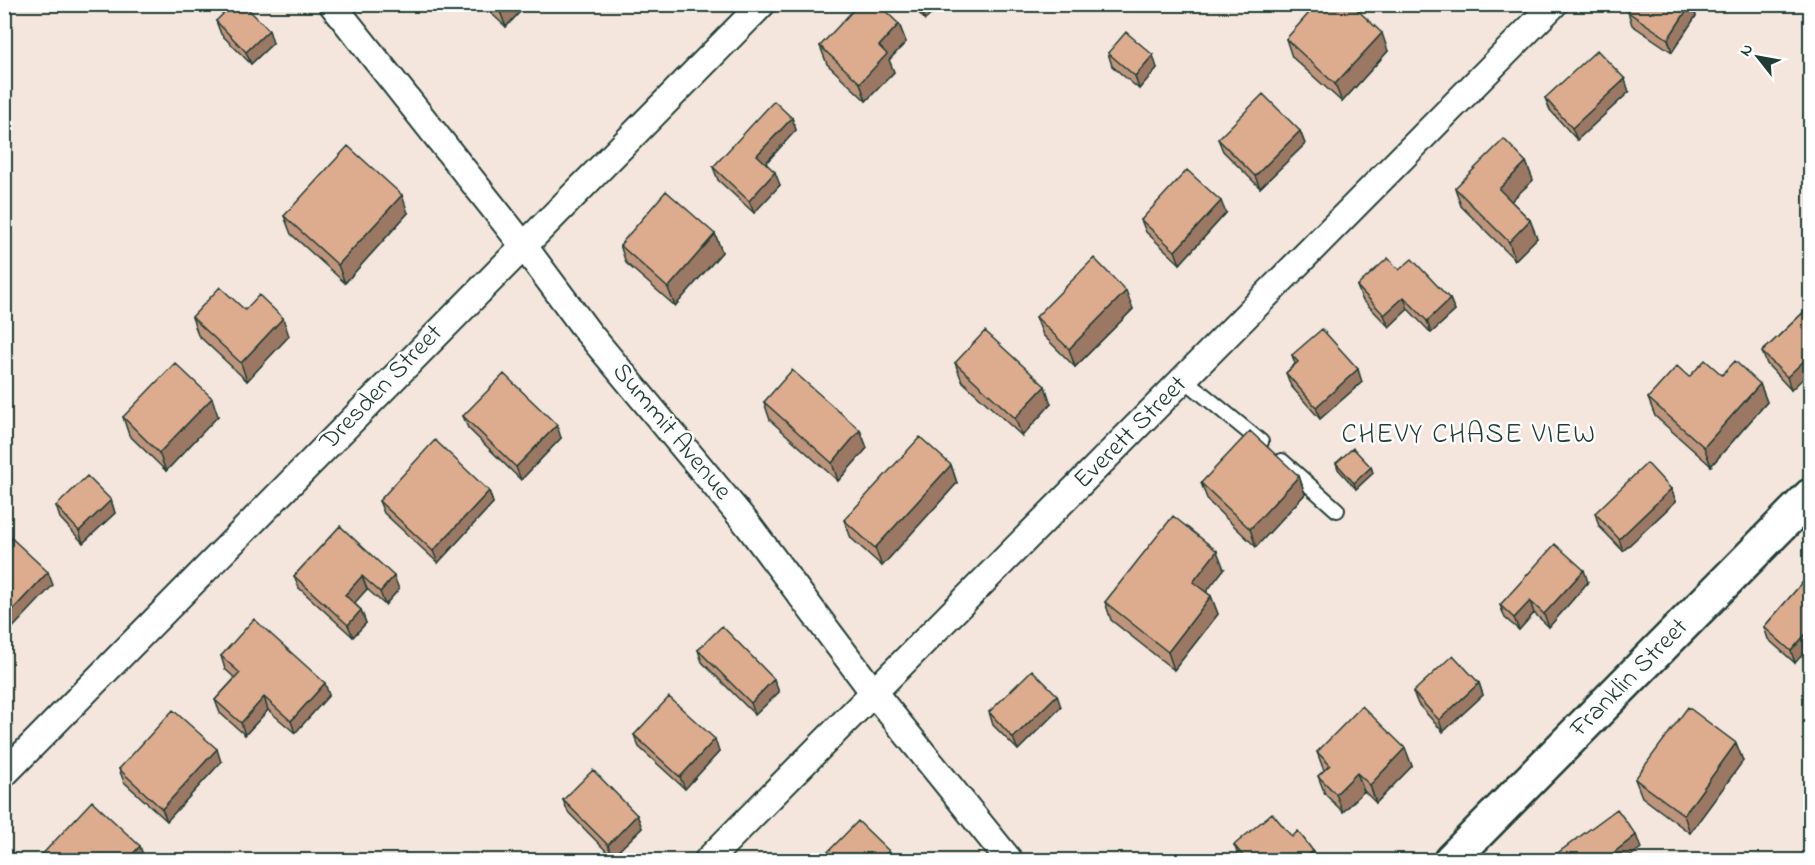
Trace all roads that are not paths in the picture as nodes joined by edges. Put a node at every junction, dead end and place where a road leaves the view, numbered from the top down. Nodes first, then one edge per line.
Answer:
1 (332, 4) edge
2 (762, 4) edge
3 (1554, 4) edge
4 (523, 245) junction
5 (1184, 379) junction
6 (1810, 496) edge
7 (1336, 510) dead end
8 (874, 693) junction
9 (4, 774) edge
10 (708, 861) edge
11 (1009, 861) edge
12 (1451, 861) edge

1 - 4 street, Summit Avenue
2 - 4 street, Dresden Street
3 - 5 street, Everett Street
4 - 8 street, Summit Avenue
4 - 9 street, Dresden Street
5 - 7 lane
5 - 8 street, Everett Street
6 - 12 street, Franklin Street
8 - 10 street, Everett Street
8 - 11 street, Summit Avenue

